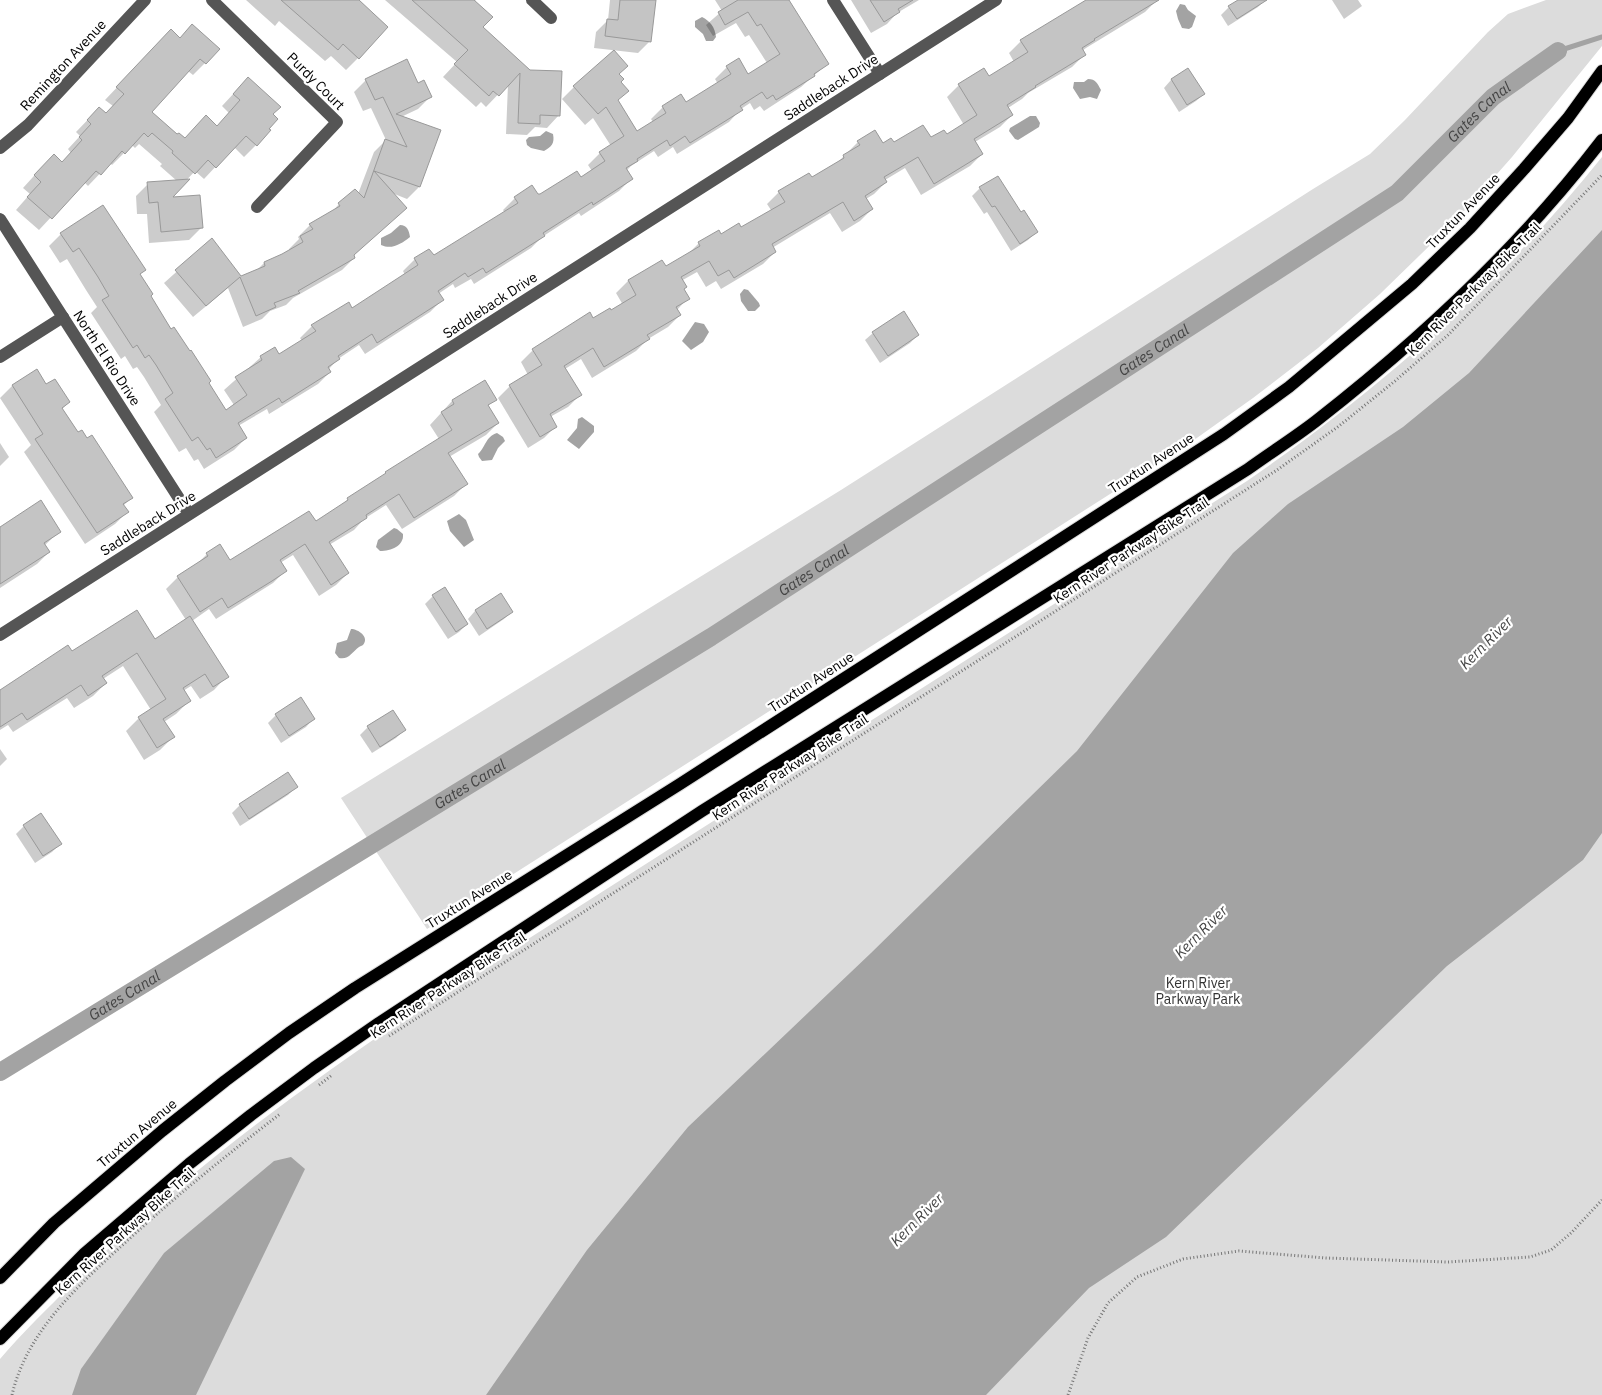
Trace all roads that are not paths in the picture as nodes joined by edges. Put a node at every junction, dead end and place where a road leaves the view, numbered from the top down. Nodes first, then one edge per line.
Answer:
1 (145, 0) edge
2 (212, 0) edge
3 (532, 0) edge
4 (833, 0) edge
5 (996, 0) edge
6 (551, 18) dead end
7 (1602, 71) edge
8 (880, 74) junction
9 (1602, 140) edge
10 (0, 148) edge
11 (257, 207) dead end
12 (0, 218) edge
13 (63, 317) junction
14 (0, 357) edge
15 (189, 514) junction
16 (0, 635) edge
17 (0, 1278) edge
18 (0, 1339) edge

1 - 10 street, Remington Avenue
2 - 11 street, Purdy Court
3 - 6 street
4 - 8 street
5 - 8 street, Saddleback Drive
7 - 17 main road, Truxtun Avenue
8 - 15 street, Saddleback Drive
9 - 18 main road
12 - 13 street, North El Rio Drive
13 - 14 street
13 - 15 street, North El Rio Drive
15 - 16 street, Saddleback Drive

